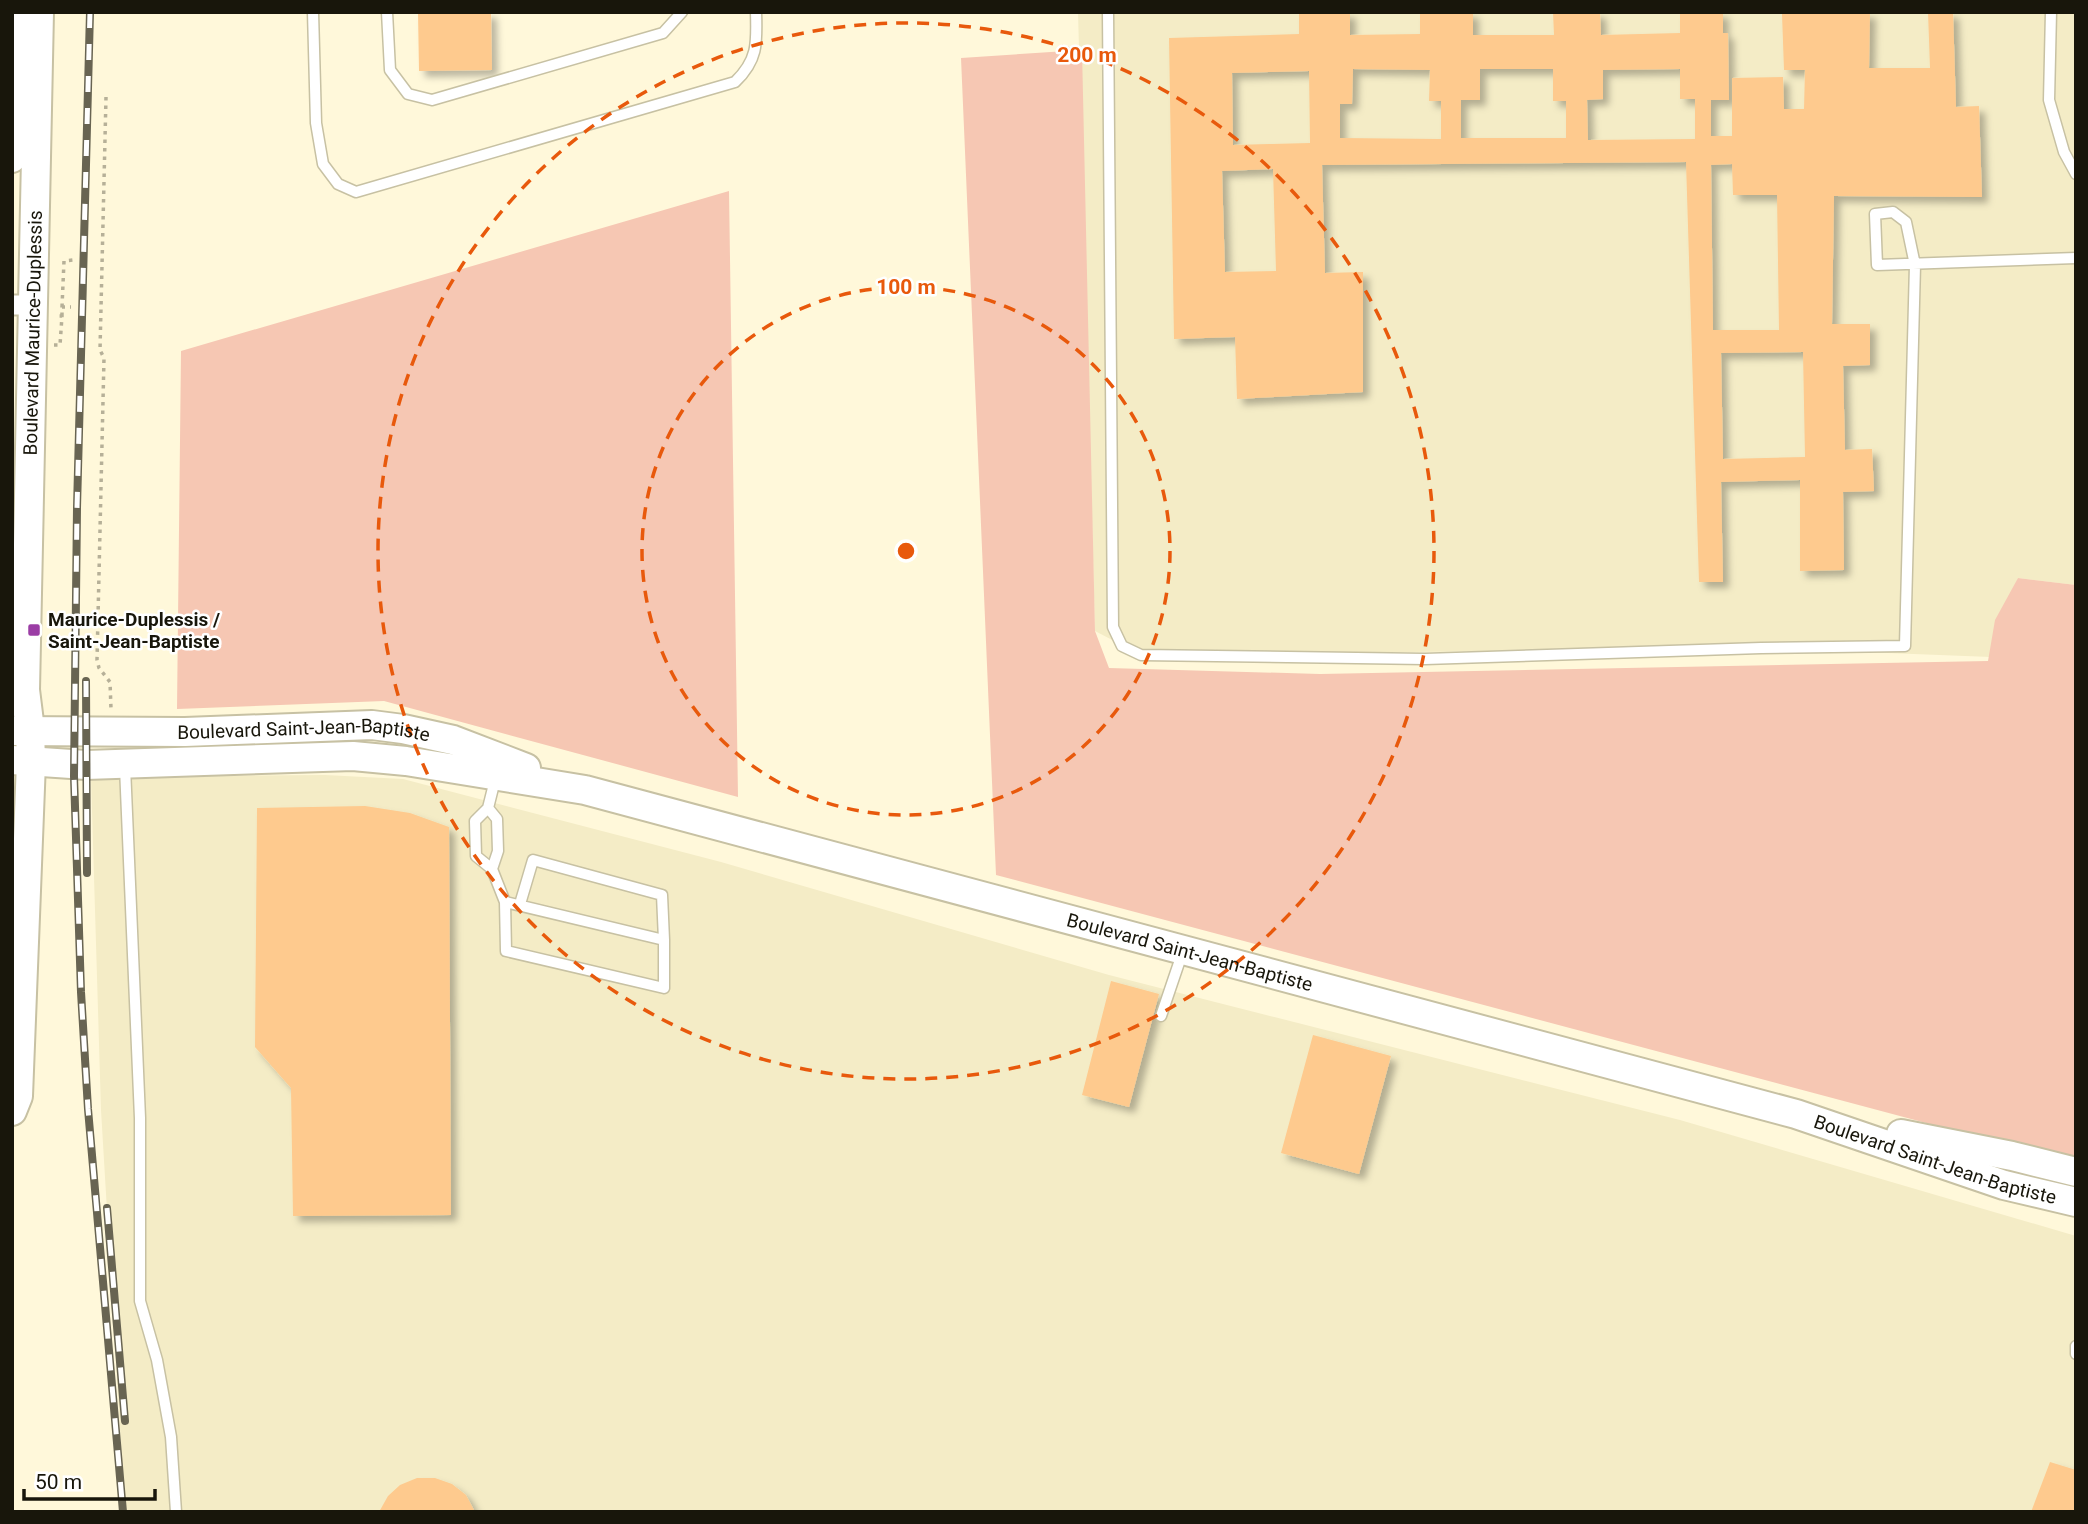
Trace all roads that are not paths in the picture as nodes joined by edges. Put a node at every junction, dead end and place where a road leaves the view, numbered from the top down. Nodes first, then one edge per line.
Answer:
1 (15, 12) edge
2 (39, 12) edge
3 (313, 12) edge
4 (387, 12) edge
5 (682, 12) edge
6 (756, 12) edge
7 (1108, 12) edge
8 (2051, 12) edge
9 (12, 158) edge
10 (2076, 174) edge
11 (2076, 258) edge
12 (1915, 265) junction
13 (22, 305) edge
14 (21, 731) edge
15 (22, 761) edge
16 (124, 763) junction
17 (496, 776) junction
18 (585, 790) junction
19 (488, 808) junction
20 (492, 869) junction
21 (505, 902) junction
22 (520, 904) junction
23 (664, 940) junction
24 (1183, 950) junction
25 (1161, 1016) dead end
26 (12, 1111) edge
27 (1796, 1114) junction
28 (2076, 1172) edge
29 (2076, 1202) edge
30 (2076, 1346) edge
31 (2076, 1353) edge
32 (176, 1512) edge

1 - 9 main road
2 - 13 main road, Boulevard Maurice-Duplessis
3 - 6 lane
4 - 5 lane
7 - 12 lane
8 - 10 lane
11 - 12 lane
12 - 12 lane
13 - 14 main road, Boulevard Maurice-Duplessis
14 - 15 main road, Boulevard Maurice-Duplessis
14 - 18 main road, Boulevard Saint-Jean-Baptiste
15 - 16 main road, Boulevard Saint-Jean-Baptiste
15 - 26 main road, Boulevard Maurice-Duplessis
16 - 17 main road, Boulevard Saint-Jean-Baptiste
16 - 32 lane
17 - 18 main road, Boulevard Saint-Jean-Baptiste
17 - 19 lane
18 - 24 main road, Boulevard Saint-Jean-Baptiste
19 - 20 lane
19 - 20 lane
20 - 21 lane
21 - 22 lane
21 - 23 lane
22 - 23 lane
22 - 23 lane
24 - 25 lane
24 - 27 main road, Boulevard Saint-Jean-Baptiste
27 - 28 main road, Boulevard Saint-Jean-Baptiste
27 - 29 main road, Boulevard Saint-Jean-Baptiste
30 - 31 lane

